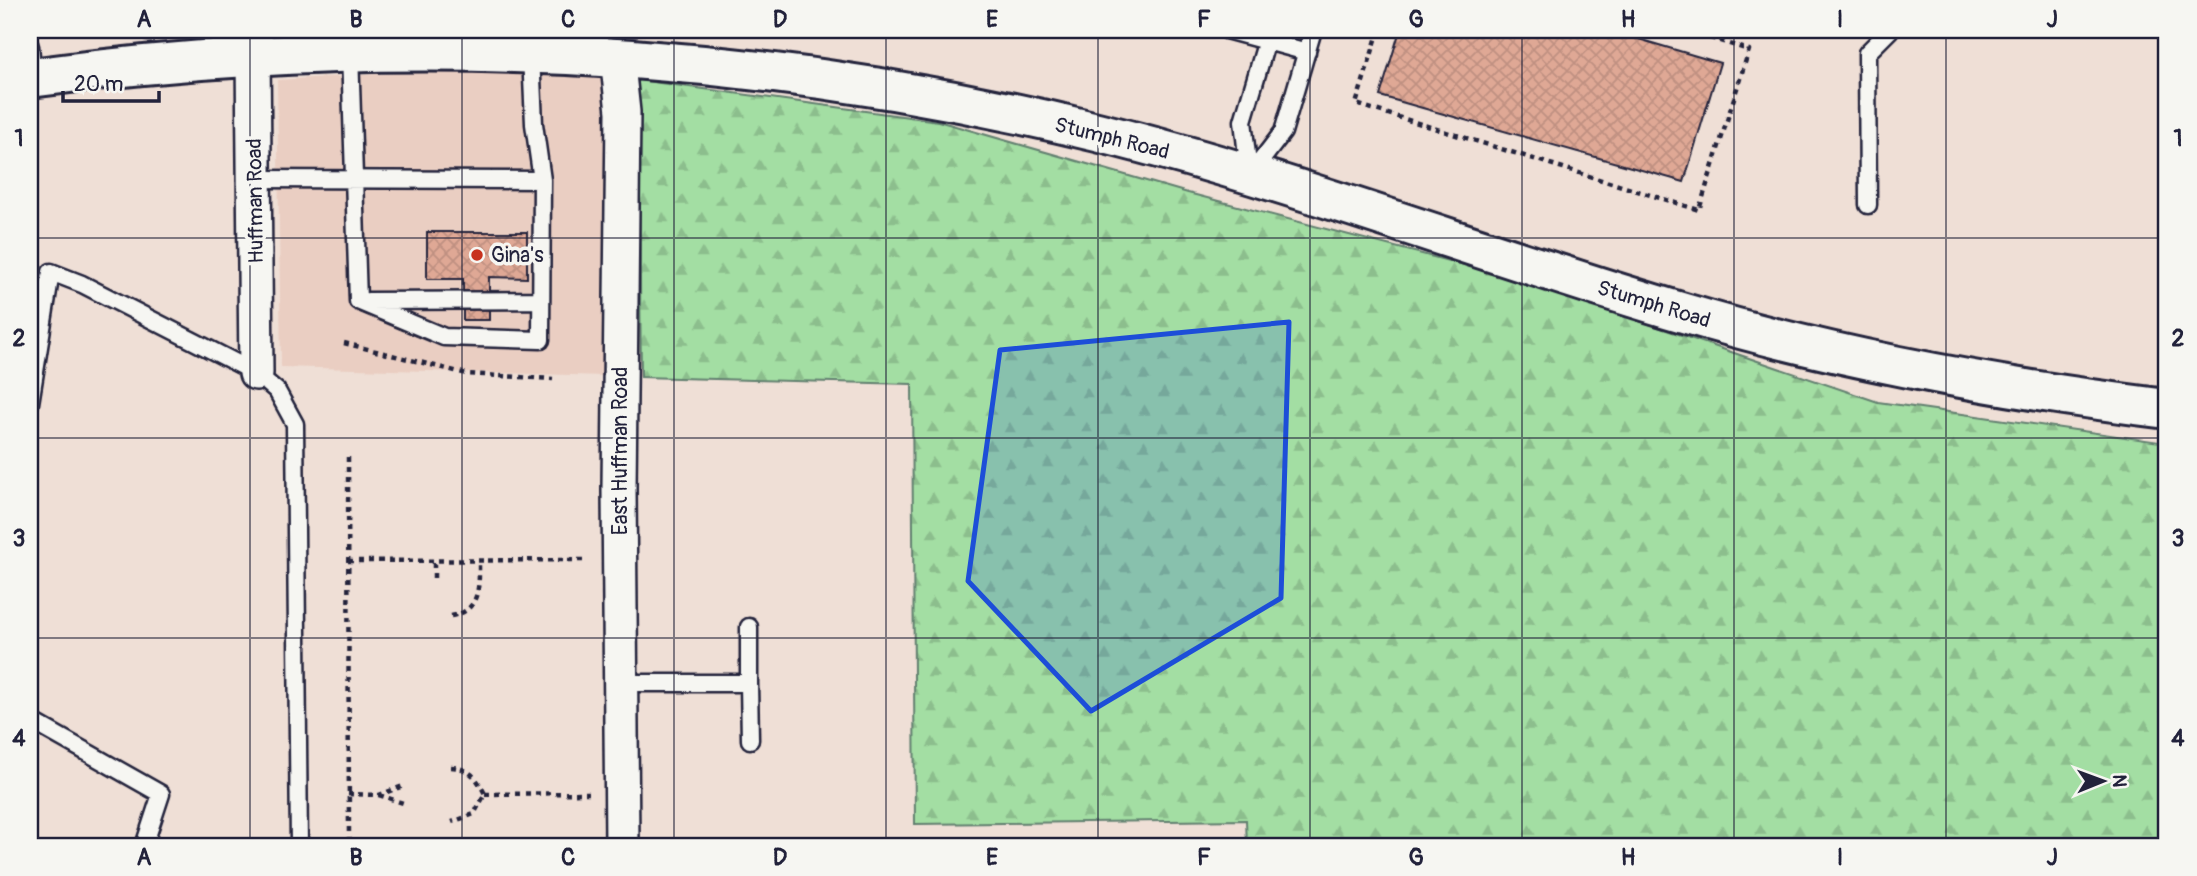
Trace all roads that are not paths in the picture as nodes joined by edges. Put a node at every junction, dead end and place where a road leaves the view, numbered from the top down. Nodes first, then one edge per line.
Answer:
1 (1226, 30) edge
2 (1314, 30) edge
3 (1890, 30) edge
4 (1268, 35) edge
5 (253, 42) edge
6 (531, 51) junction
7 (350, 52) junction
8 (1307, 52) junction
9 (617, 56) junction
10 (31, 67) edge
11 (1250, 174) junction
12 (255, 178) junction
13 (354, 179) junction
14 (542, 180) junction
15 (1868, 205) dead end
16 (541, 300) junction
17 (359, 301) junction
18 (256, 373) junction
19 (30, 403) edge
20 (2167, 410) edge
21 (749, 627) dead end
22 (621, 682) junction
23 (748, 683) junction
24 (30, 720) edge
25 (750, 740) dead end
26 (144, 846) edge
27 (299, 846) edge
28 (622, 846) edge

1 - 4 lane
2 - 8 lane
3 - 15 lane
4 - 8 lane
4 - 11 lane
5 - 7 main road, Stumph Road
5 - 10 main road, Stumph Road
5 - 12 street, Huffman Road
6 - 7 main road, Stumph Road
6 - 9 main road, Stumph Road
6 - 14 lane
7 - 13 lane
8 - 11 lane
9 - 11 main road, Stumph Road
9 - 22 street, East Huffman Road
11 - 20 main road, Stumph Road
12 - 13 lane
12 - 18 street, Huffman Road
13 - 14 lane
13 - 17 lane
14 - 16 lane
16 - 17 lane
16 - 17 lane
18 - 19 lane
18 - 27 lane
21 - 23 lane
22 - 23 lane
22 - 28 street, East Huffman Road
23 - 25 lane
24 - 26 lane

